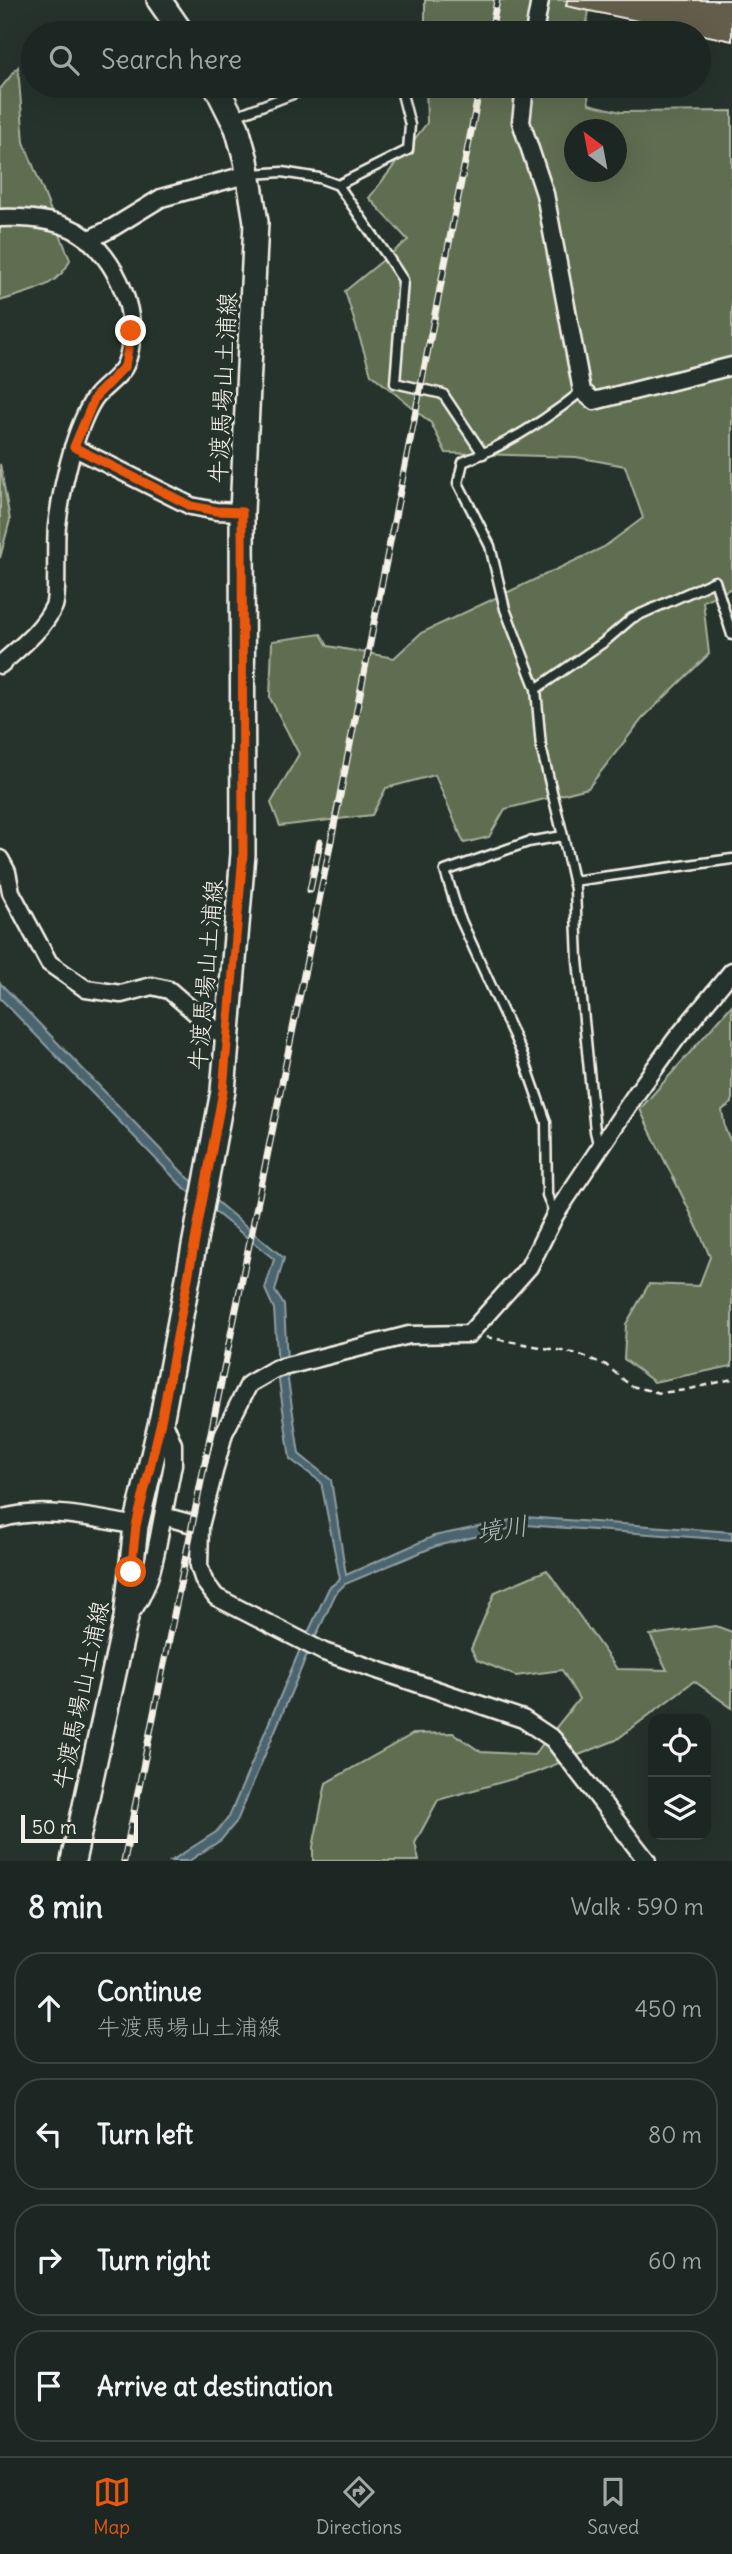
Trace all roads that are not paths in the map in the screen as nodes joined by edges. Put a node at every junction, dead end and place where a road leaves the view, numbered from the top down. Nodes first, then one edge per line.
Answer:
1 (159, 0) edge
2 (540, 0) edge
3 (174, 21) edge
4 (536, 21) edge
5 (222, 98) edge
6 (282, 98) edge
7 (403, 98) edge
8 (524, 98) edge
9 (232, 117) junction
10 (249, 174) junction
11 (338, 185) junction
12 (0, 218) edge
13 (88, 240) junction
14 (732, 366) edge
15 (582, 391) junction
16 (74, 447) junction
17 (483, 454) junction
18 (242, 512) junction
19 (732, 635) edge
20 (0, 665) edge
21 (536, 689) junction
22 (563, 836) junction
23 (0, 859) edge
24 (732, 859) edge
25 (573, 881) junction
26 (5, 895) edge
27 (732, 971) edge
28 (228, 1040) junction
29 (600, 1148) junction
30 (555, 1215) junction
31 (162, 1417) junction
32 (163, 1516) junction
33 (0, 1518) edge
34 (136, 1526) junction
35 (200, 1526) junction
36 (126, 1618) junction
37 (73, 1861) edge
38 (647, 1861) edge

1 - 3 main road
2 - 4 street
5 - 9 main road, 牛渡馬場山土浦線
6 - 9 lane
7 - 11 lane
8 - 15 street
9 - 10 main road, 牛渡馬場山土浦線
10 - 11 lane
10 - 13 street
10 - 18 main road, 牛渡馬場山土浦線
11 - 17 lane
12 - 13 street
13 - 16 street
14 - 15 street
15 - 17 lane
16 - 18 street
16 - 20 street
17 - 21 lane
18 - 28 main road, 牛渡馬場山土浦線
19 - 21 lane
21 - 22 lane
22 - 25 lane
22 - 30 lane
23 - 26 street
24 - 25 lane
25 - 29 lane
26 - 28 street
27 - 29 street
28 - 31 main road, 牛渡馬場山土浦線
29 - 30 street
30 - 35 street
31 - 32 street
31 - 34 main road, 牛渡馬場山土浦線
32 - 35 street
32 - 36 street
33 - 34 street
34 - 36 main road, 牛渡馬場山土浦線
35 - 38 street
36 - 37 main road, 牛渡馬場山土浦線

